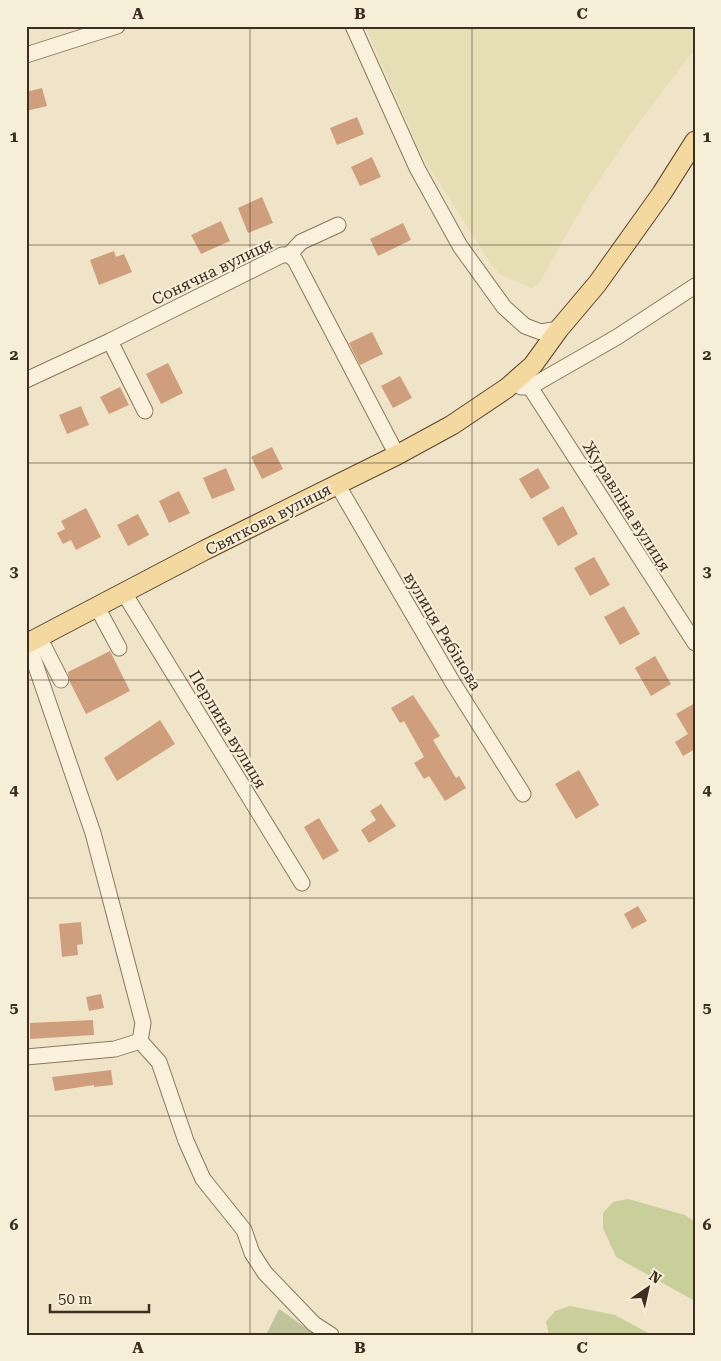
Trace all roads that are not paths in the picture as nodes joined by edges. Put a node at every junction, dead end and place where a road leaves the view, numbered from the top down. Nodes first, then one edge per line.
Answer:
1 (117, 26) edge
2 (353, 26) edge
3 (26, 55) edge
4 (695, 141) edge
5 (338, 225) dead end
6 (289, 255) junction
7 (695, 286) edge
8 (559, 329) junction
9 (110, 341) junction
10 (26, 380) edge
11 (530, 387) junction
12 (507, 388) junction
13 (145, 411) dead end
14 (396, 455) junction
15 (337, 484) junction
16 (124, 593) junction
17 (97, 607) junction
18 (31, 641) edge
19 (695, 643) edge
20 (118, 648) dead end
21 (61, 680) dead end
22 (523, 794) dead end
23 (302, 883) dead end
24 (140, 1041) junction
25 (26, 1057) edge
26 (331, 1335) edge

1 - 3 street
2 - 8 street
4 - 8 main road, Святкова вулиця
5 - 6 street
6 - 9 street, Сонячна вулиця
6 - 14 street, Сонячна вулиця
7 - 11 street
8 - 12 main road, Святкова вулиця
9 - 10 street, Сонячна вулиця
9 - 13 street
11 - 12 street
11 - 19 street, Журавліна вулиця
12 - 14 main road, Святкова вулиця
14 - 15 main road, Святкова вулиця
15 - 16 main road, Святкова вулиця
15 - 22 street, вулиця Рябінова
16 - 17 main road, Святкова вулиця
16 - 23 street, Перлина вулиця
17 - 18 main road, Святкова вулиця
17 - 20 street
18 - 21 street
18 - 24 street
24 - 25 street
24 - 26 street

